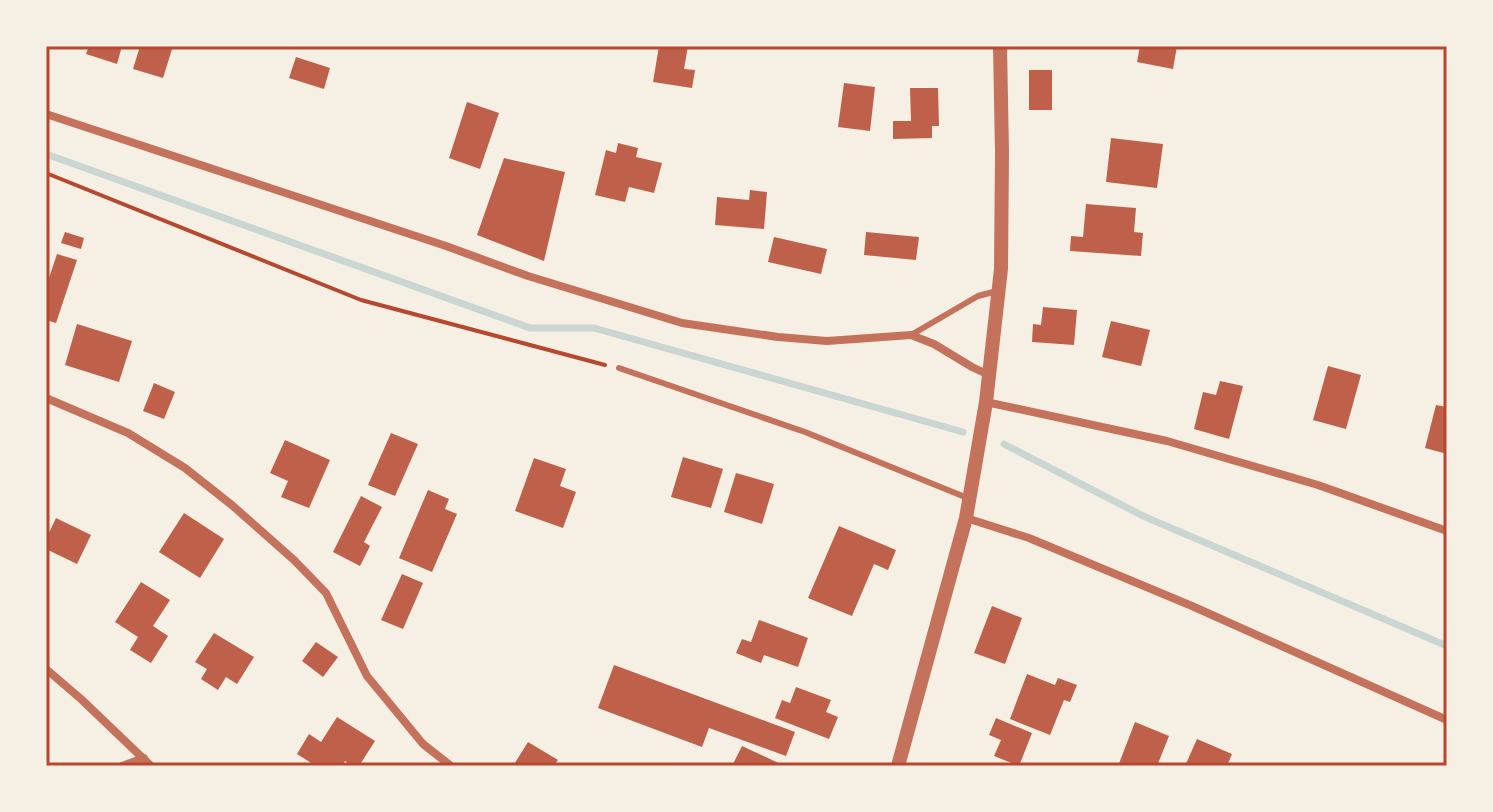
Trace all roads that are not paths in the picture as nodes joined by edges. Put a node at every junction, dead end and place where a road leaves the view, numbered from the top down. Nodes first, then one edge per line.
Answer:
1 (1000, 46) edge
2 (46, 114) edge
3 (997, 291) junction
4 (911, 335) junction
5 (619, 368) road end
6 (989, 375) junction
7 (46, 398) edge
8 (986, 402) junction
9 (970, 499) junction
10 (966, 518) junction
11 (1447, 531) edge
12 (46, 669) edge
13 (1447, 720) edge
14 (144, 758) junction
15 (122, 766) edge
16 (151, 766) edge
17 (451, 766) edge
18 (898, 766) edge

1 - 3 street
2 - 4 street
3 - 4 lane
3 - 6 street
4 - 6 street
5 - 9 lane
6 - 8 street
7 - 17 street
8 - 9 street
8 - 11 street
9 - 10 street
10 - 13 street
10 - 18 street
12 - 14 street
14 - 15 street
14 - 16 street

